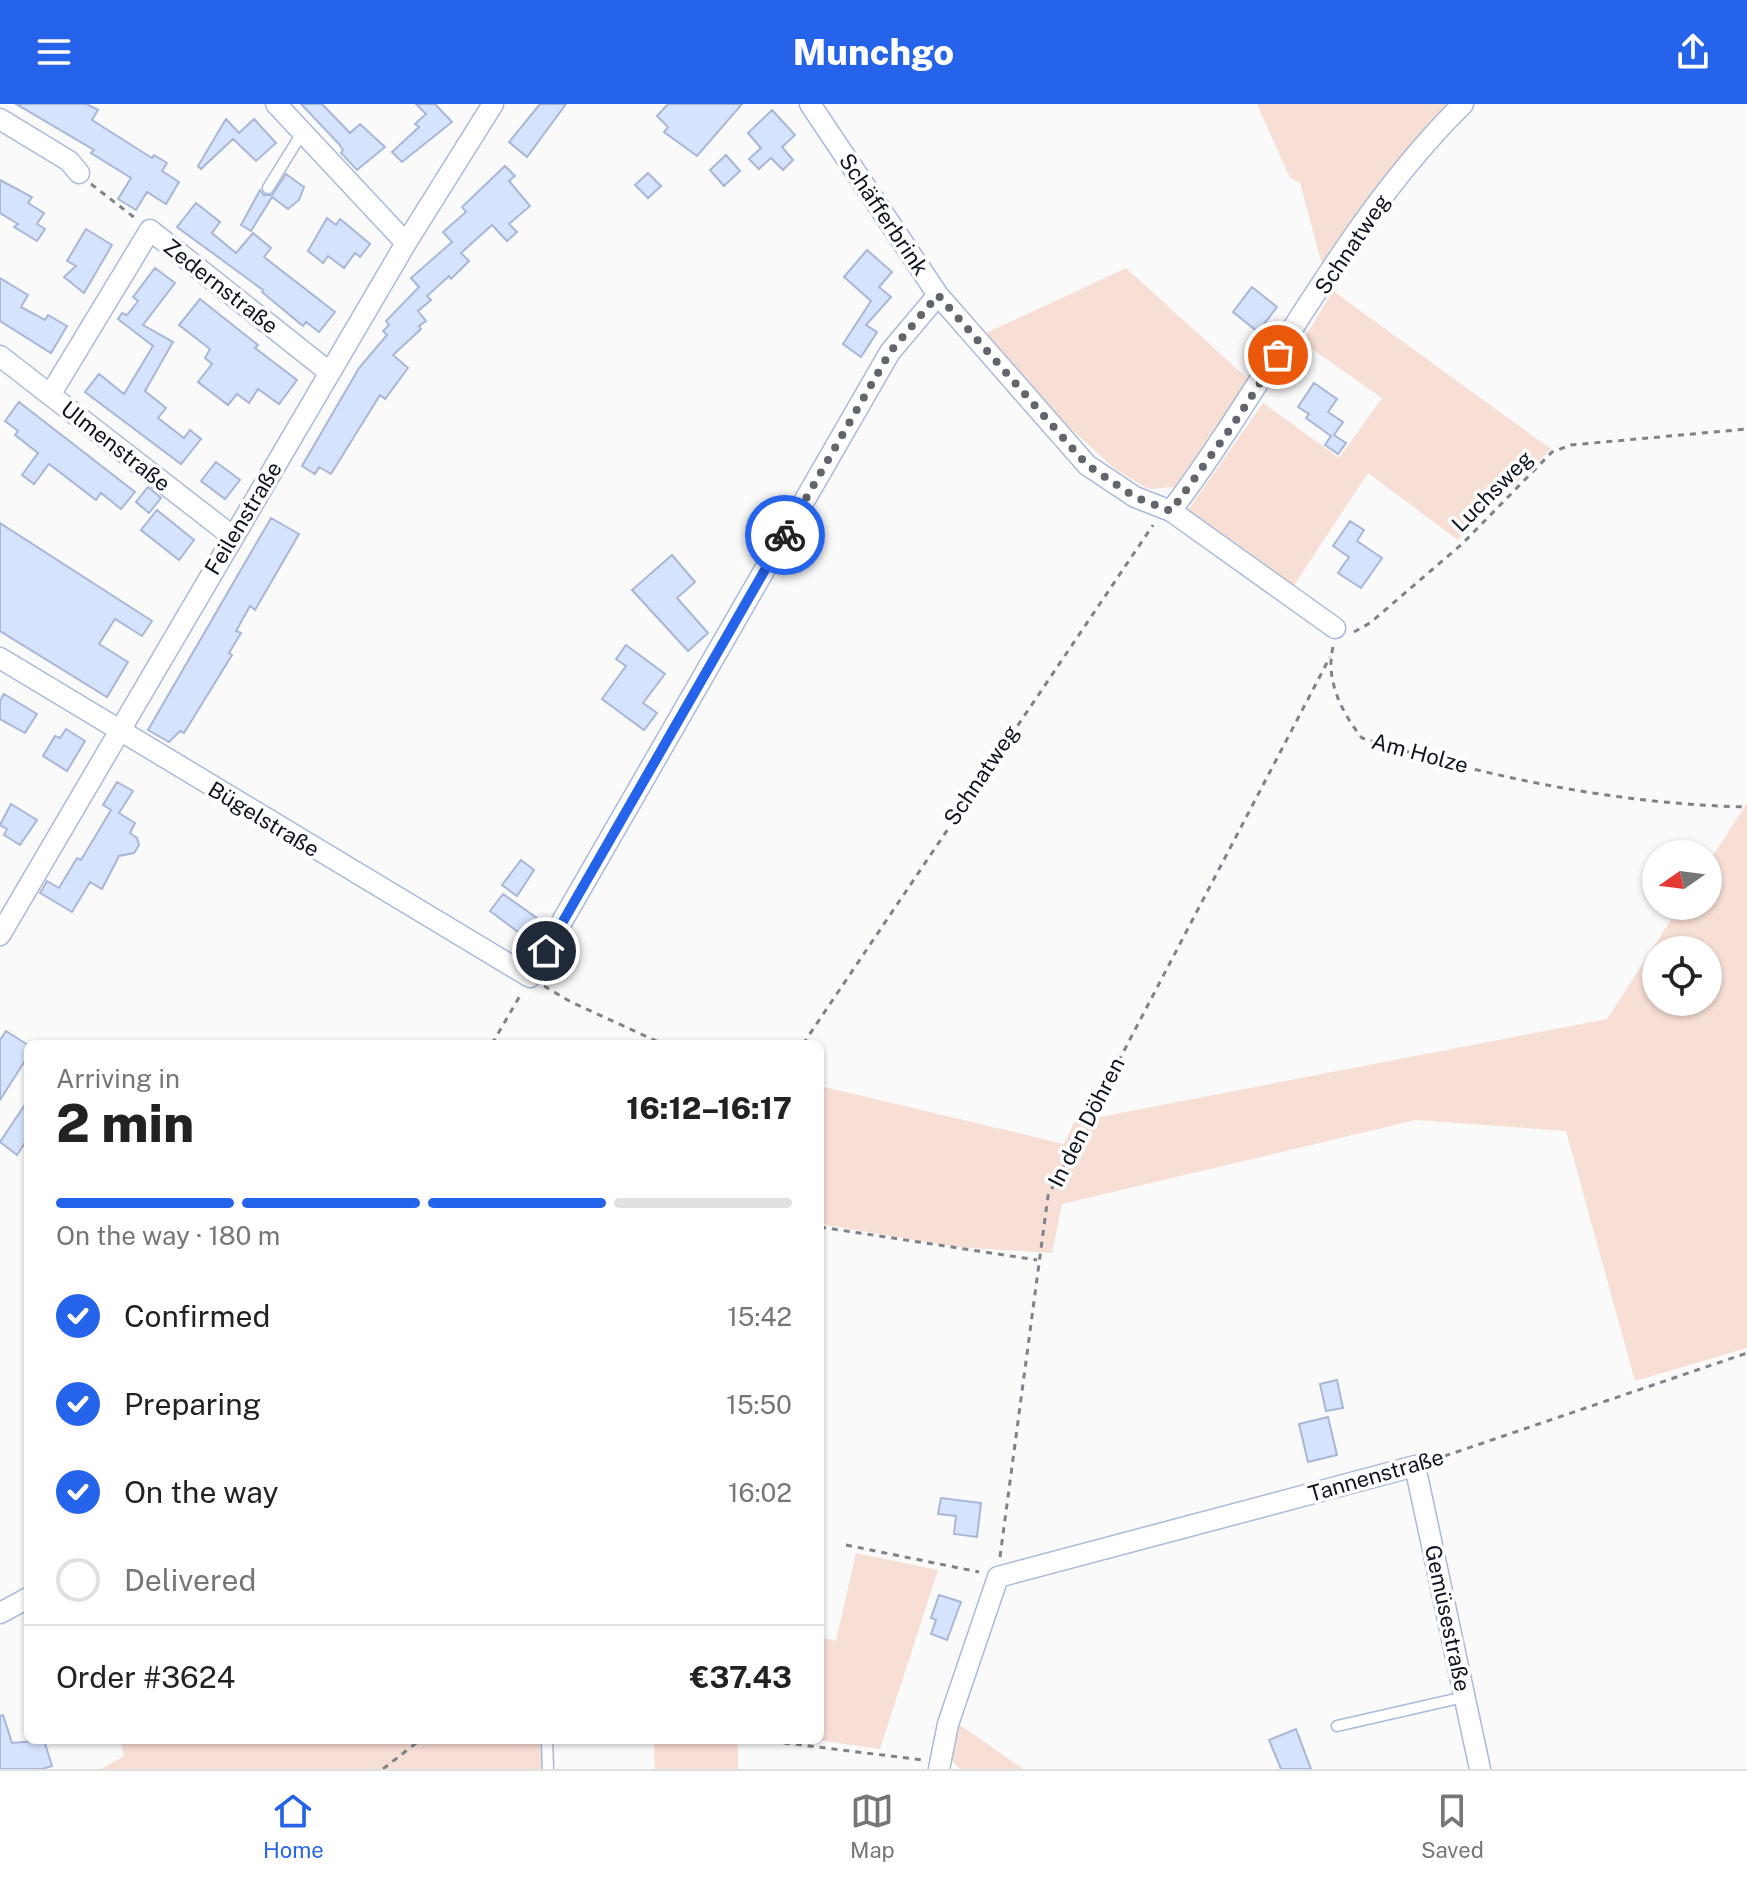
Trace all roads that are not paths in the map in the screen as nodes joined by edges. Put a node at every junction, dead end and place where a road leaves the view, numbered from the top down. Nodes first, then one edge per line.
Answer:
1 (276, 104) edge
2 (493, 104) edge
3 (810, 104) edge
4 (1463, 104) edge
5 (0, 119) edge
6 (302, 133) junction
7 (79, 173) road end
8 (268, 188) dead end
9 (406, 243) junction
10 (938, 295) junction
11 (0, 356) edge
12 (329, 372) junction
13 (50, 395) junction
14 (1168, 510) junction
15 (232, 536) junction
16 (1335, 628) road end
17 (0, 658) edge
18 (119, 730) junction
19 (0, 935) edge
20 (1415, 1466) joint
21 (24, 1600) edge
22 (0, 1613) edge
23 (1464, 1697) junction
24 (1337, 1726) dead end
25 (547, 1744) edge
26 (938, 1765) edge
27 (548, 1769) edge
28 (1480, 1769) edge

1 - 6 street
2 - 9 street, Feilenstraße
3 - 10 street, Schäfferbrink
4 - 14 street, Schnatweg
5 - 7 street
6 - 8 lane
6 - 9 street
9 - 12 street, Feilenstraße
10 - 14 street, Schäfferbrink
10 - 18 street, Bügelstraße
11 - 13 street, Ulmenstraße
12 - 13 street, Zedernstraße
12 - 15 street, Feilenstraße
13 - 15 street, Ulmenstraße
14 - 16 street
15 - 18 street, Feilenstraße
17 - 18 street, Bügelstraße
18 - 19 street, Feilenstraße
20 - 23 street, Gemüsestraße
20 - 26 street, Tannenstraße
21 - 22 street
23 - 24 lane
23 - 28 street, Gemüsestraße
25 - 27 lane

